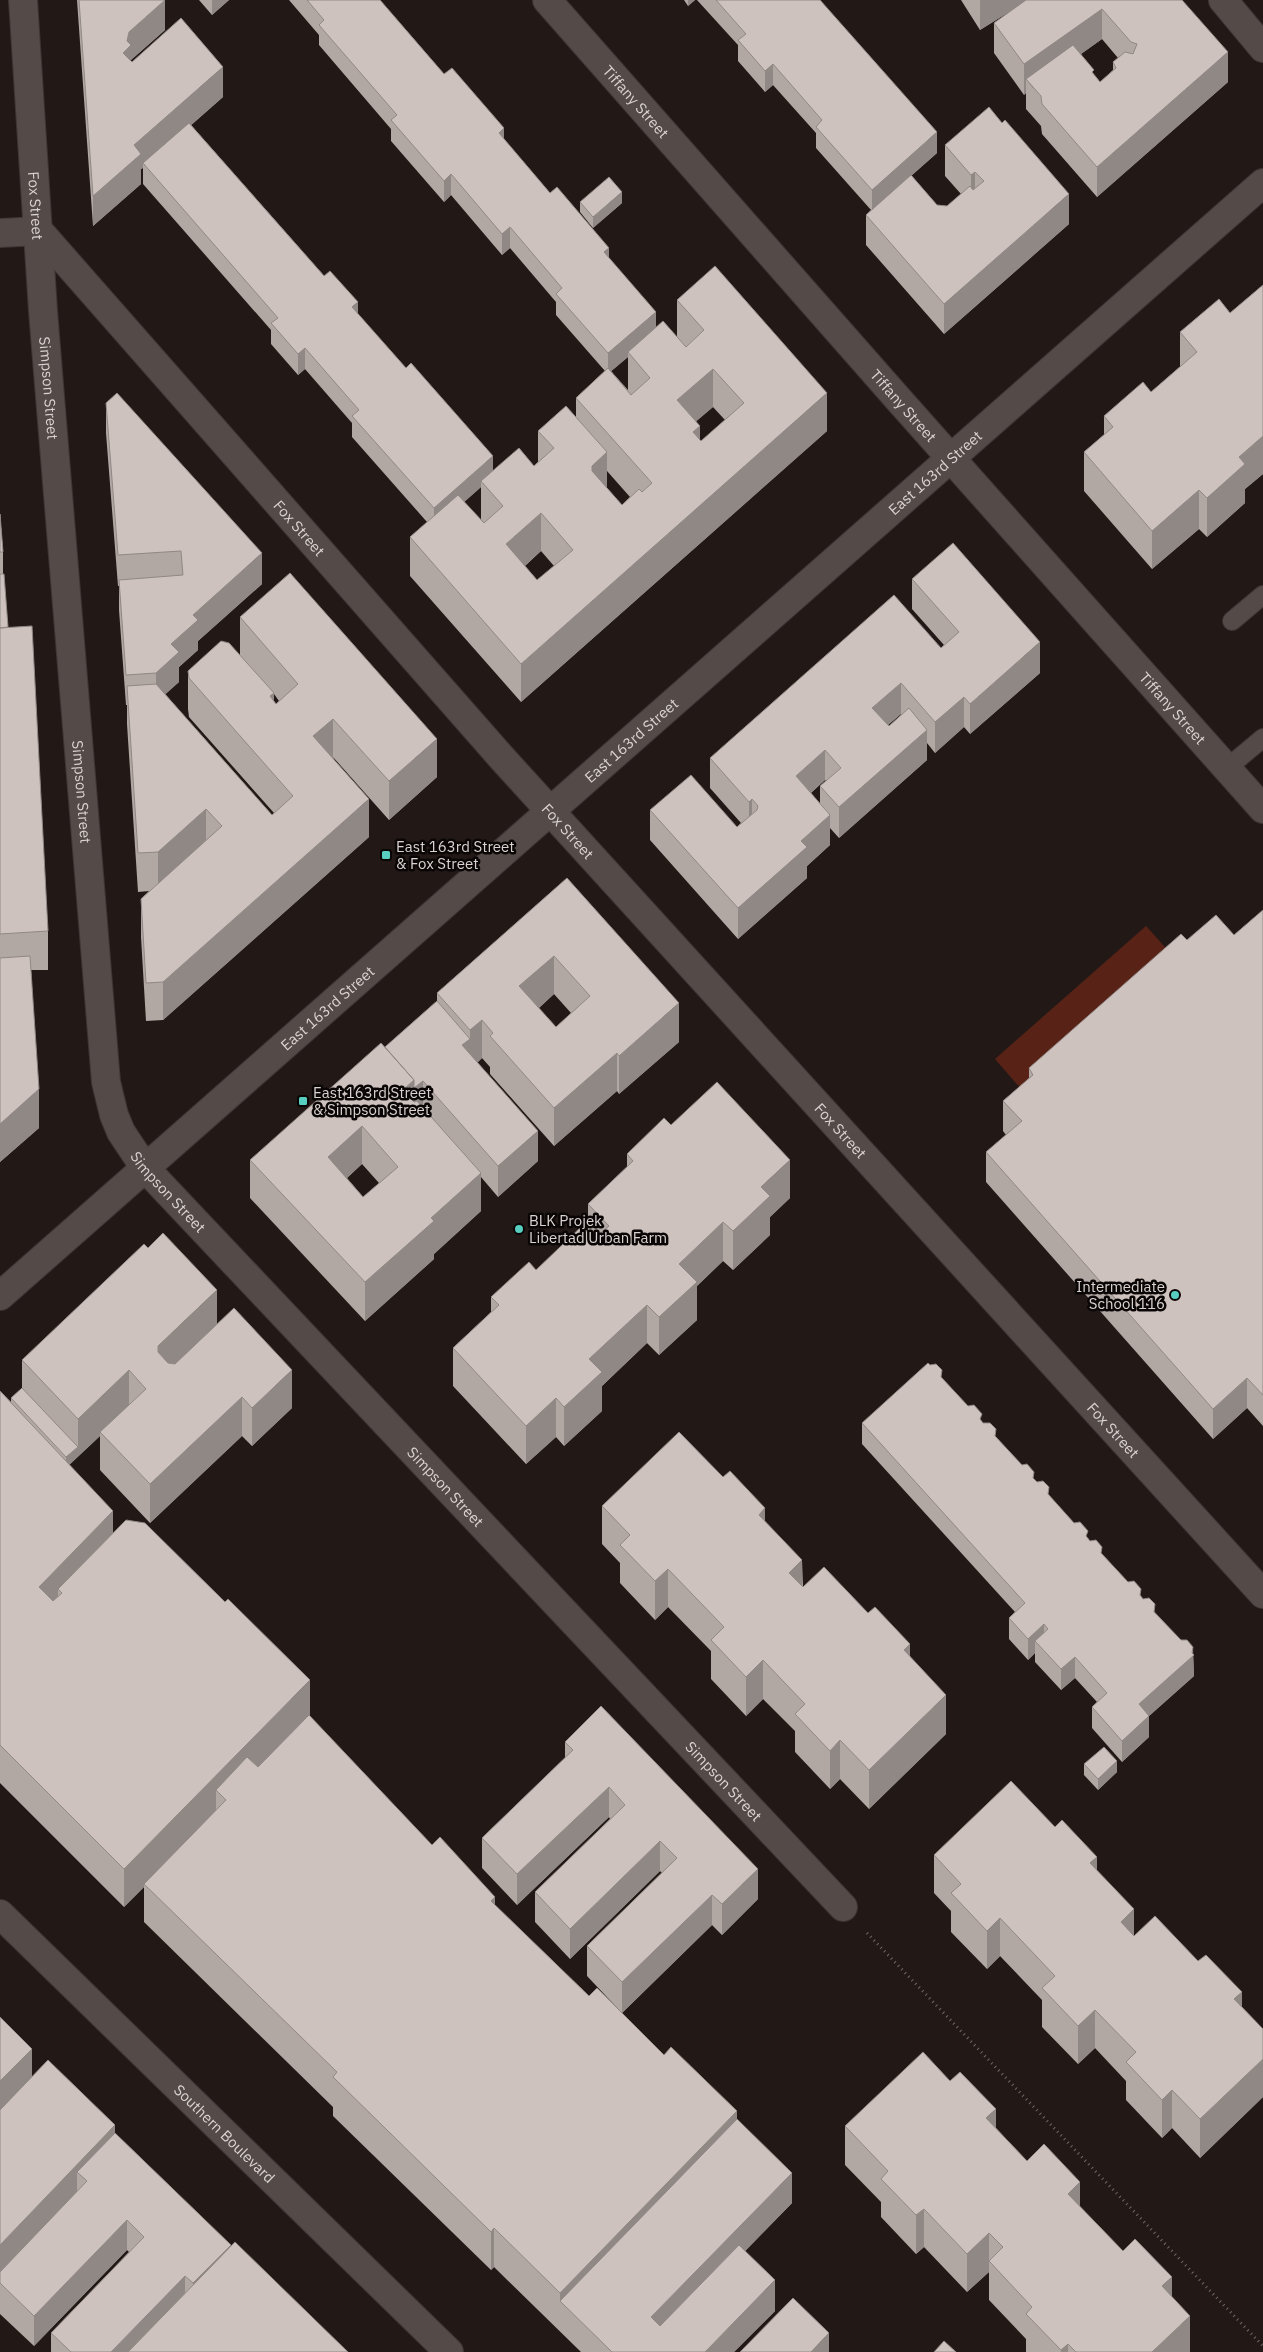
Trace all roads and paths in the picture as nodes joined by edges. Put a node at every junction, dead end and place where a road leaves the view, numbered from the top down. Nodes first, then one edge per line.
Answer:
1 (23, 0) edge
2 (547, 0) edge
3 (1223, 0) edge
4 (1263, 48) edge
5 (1263, 183) edge
6 (39, 231) junction
7 (0, 233) edge
8 (950, 458) junction
9 (1263, 594) edge
10 (1232, 621) dead end
11 (1263, 738) edge
12 (1226, 769) junction
13 (1263, 809) edge
14 (550, 810) junction
15 (145, 1168) junction
16 (0, 1296) edge
17 (1263, 1594) edge
18 (843, 1907) joint
19 (0, 1914) edge
20 (1263, 2346) edge
21 (449, 2352) edge

1 - 6 street, Fox Street
2 - 8 street, Tiffany Street
3 - 4 street
5 - 8 street, East 163rd Street
6 - 7 street
6 - 14 street, Fox Street
6 - 15 street, Simpson Street
8 - 12 street, Tiffany Street
8 - 14 street, East 163rd Street
9 - 10 lane
11 - 12 lane
12 - 13 street, Tiffany Street
14 - 15 street, East 163rd Street
14 - 17 street, Fox Street
15 - 16 street, East 163rd Street
15 - 18 street, Simpson Street
18 - 20 path
19 - 21 street, Southern Boulevard

